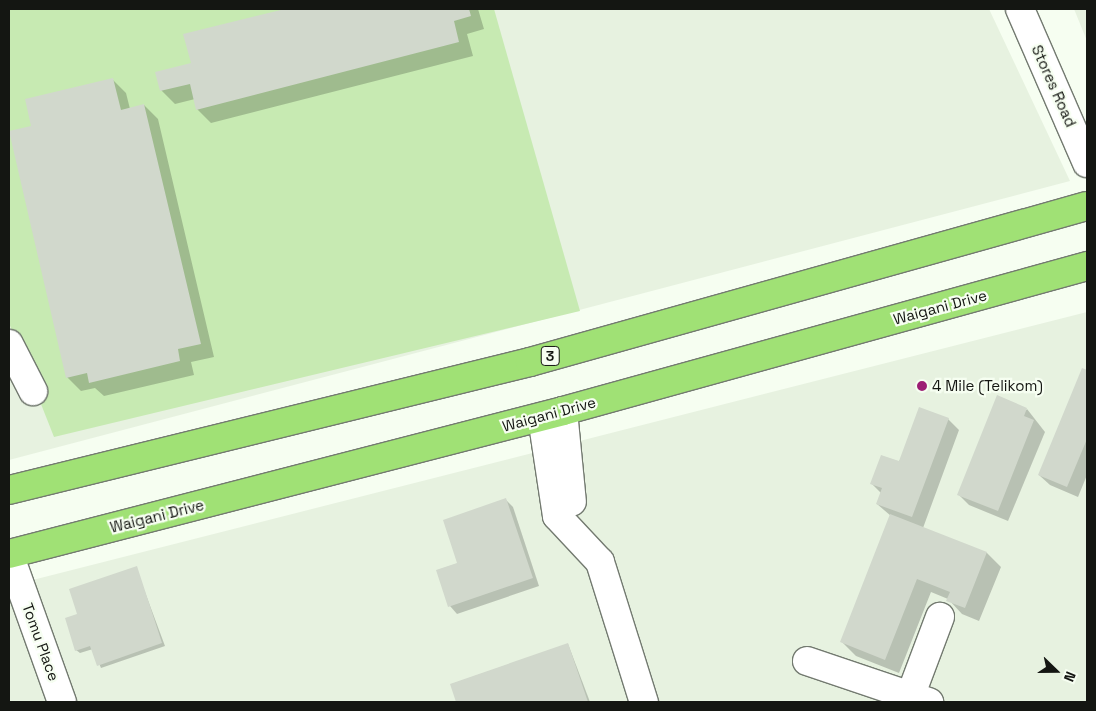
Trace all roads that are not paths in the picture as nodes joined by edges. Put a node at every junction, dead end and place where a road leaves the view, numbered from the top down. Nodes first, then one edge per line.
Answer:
1 (1020, 9) edge
2 (1087, 163) edge
3 (1087, 206) edge
4 (1087, 266) edge
5 (9, 344) edge
6 (33, 391) dead end
7 (553, 414) junction
8 (9, 490) edge
9 (9, 554) edge
10 (940, 617) dead end
11 (807, 661) dead end
12 (916, 700) edge
13 (62, 702) edge
14 (644, 702) edge

1 - 2 street, Stores Road
3 - 8 highway, 3
4 - 7 highway, Waigani Drive
5 - 6 street
7 - 9 highway, Waigani Drive
7 - 14 street
9 - 13 street, Tomu Place
10 - 12 street
11 - 12 street

